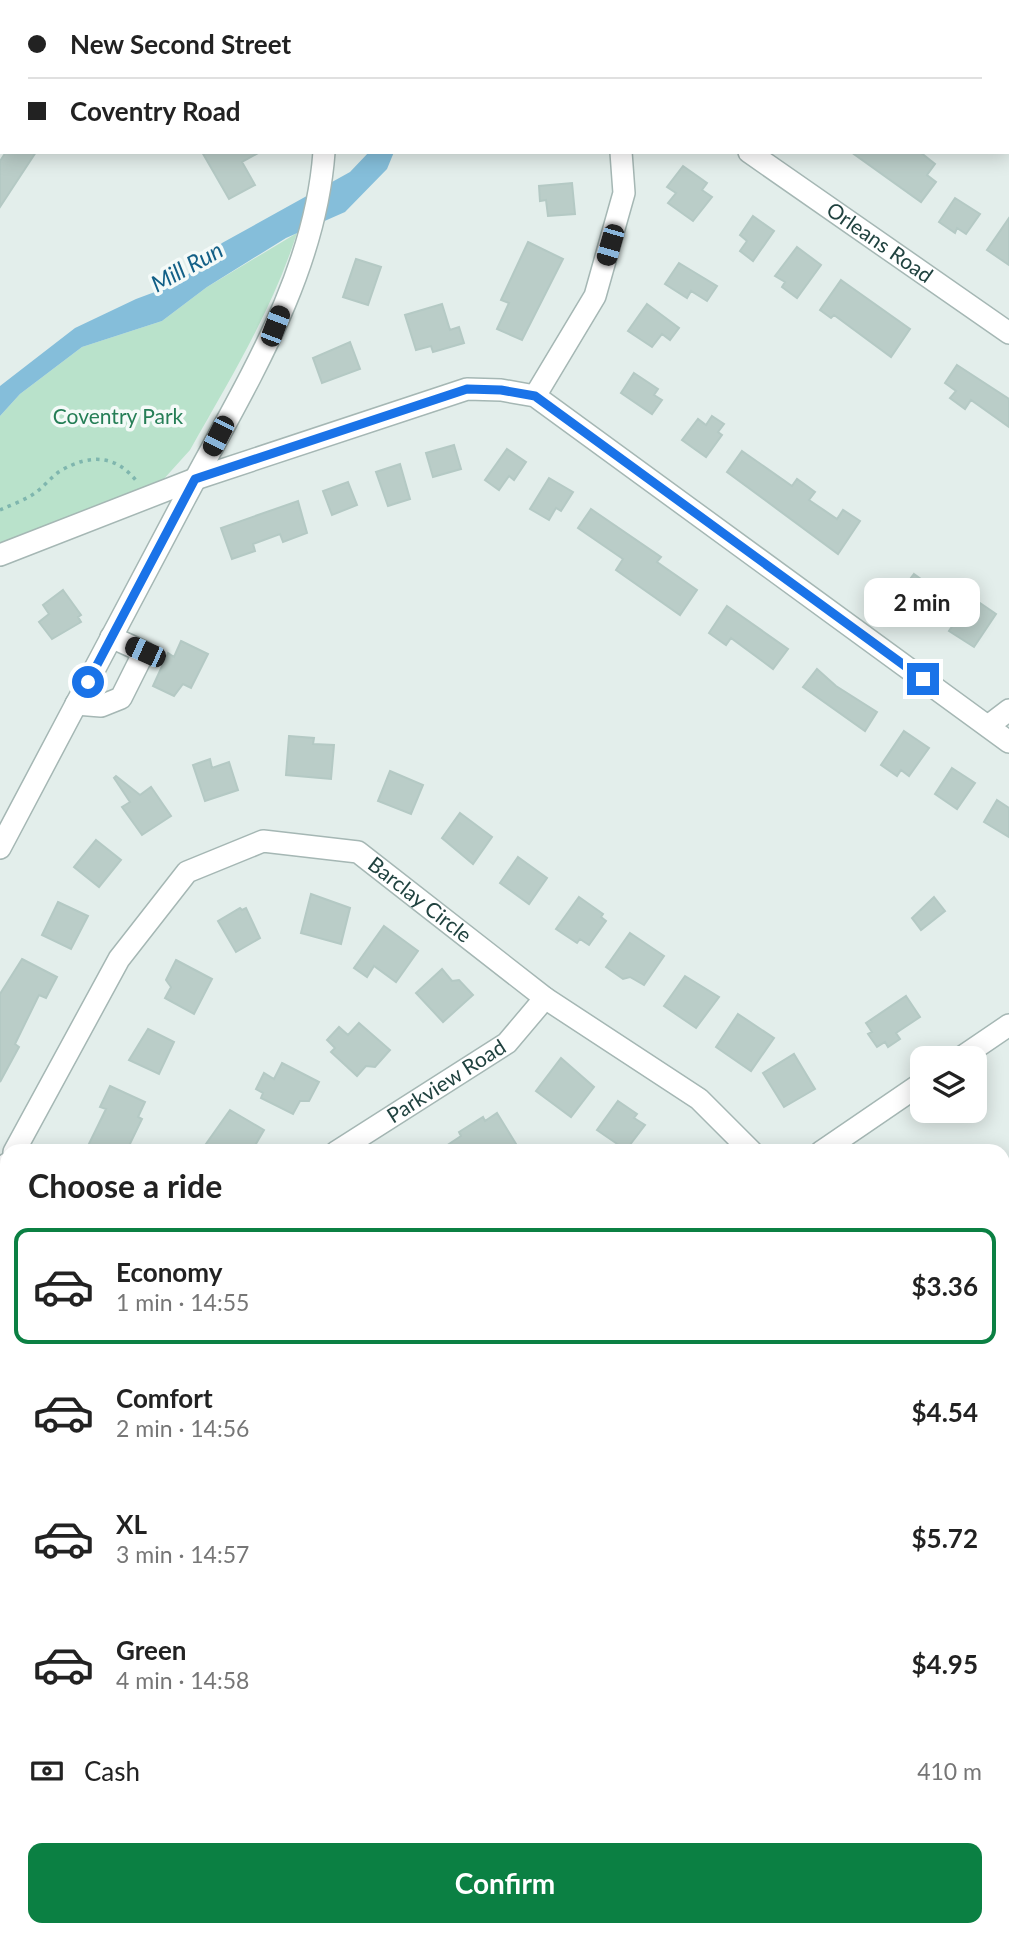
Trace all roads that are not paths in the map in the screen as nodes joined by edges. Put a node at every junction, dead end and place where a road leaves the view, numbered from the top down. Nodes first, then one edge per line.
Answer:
1 (324, 154) edge
2 (621, 154) edge
3 (752, 154) edge
4 (1009, 333) edge
5 (535, 396) junction
6 (195, 479) junction
7 (0, 555) edge
8 (111, 638) junction
9 (76, 704) junction
10 (1009, 710) edge
11 (988, 726) junction
12 (1009, 742) edge
13 (0, 848) edge
14 (545, 998) junction
15 (1009, 1025) edge
16 (978, 1046) edge
17 (910, 1091) edge
18 (18, 1144) edge
19 (349, 1144) edge
20 (744, 1144) edge
21 (833, 1144) edge

1 - 6 street
2 - 5 street
3 - 4 street, Orleans Road
5 - 6 street
5 - 11 street
6 - 7 street
6 - 8 street
8 - 9 street
8 - 9 street
9 - 13 street
10 - 11 street
11 - 12 street
14 - 18 street, Barclay Circle
14 - 19 street, Parkview Road
14 - 20 street, Barclay Circle
15 - 16 street
17 - 21 street

